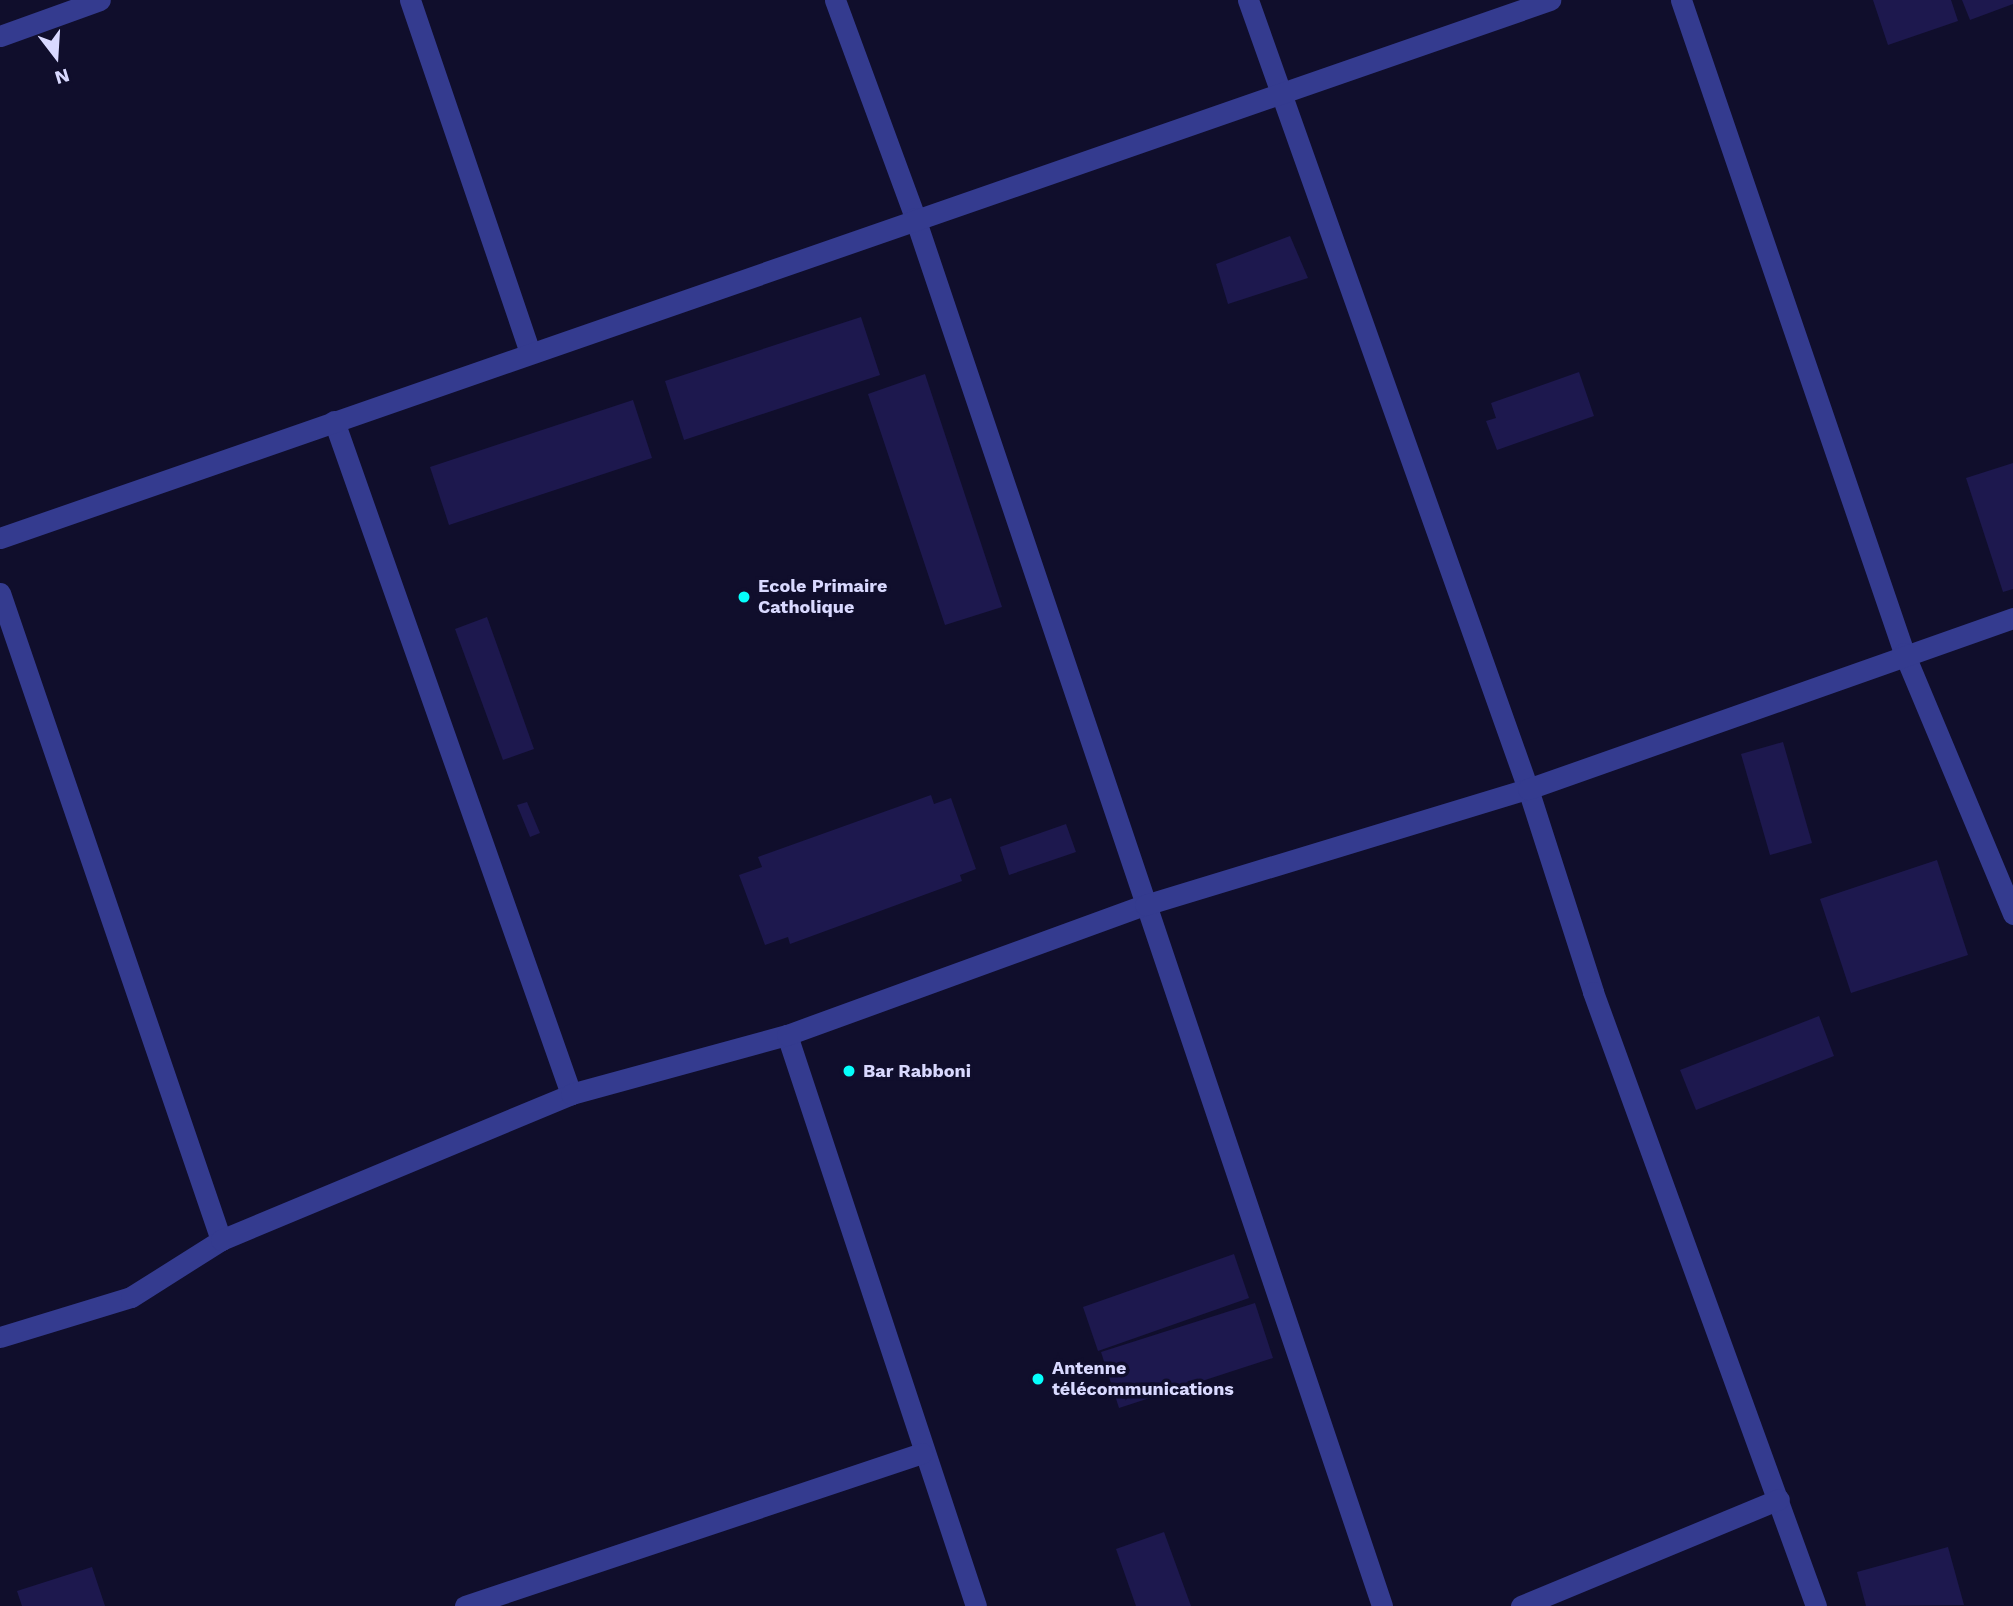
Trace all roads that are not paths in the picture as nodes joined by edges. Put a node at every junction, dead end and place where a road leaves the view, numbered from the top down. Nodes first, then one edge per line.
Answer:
1 (100, 0) edge
2 (411, 0) edge
3 (835, 0) edge
4 (1248, 0) edge
5 (1550, 0) edge
6 (1681, 0) edge
7 (0, 36) edge
8 (1279, 90) junction
9 (915, 218) junction
10 (529, 350) junction
11 (334, 421) junction
12 (0, 538) edge
13 (0, 593) edge
14 (2013, 618) edge
15 (1904, 653) junction
16 (1528, 789) junction
17 (1145, 905) junction
18 (2013, 914) edge
19 (787, 1035) junction
20 (571, 1094) junction
21 (221, 1240) junction
22 (0, 1337) edge
23 (922, 1453) junction
24 (1779, 1499) junction
25 (465, 1606) edge
26 (976, 1606) edge
27 (1382, 1606) edge
28 (1521, 1606) edge
29 (1816, 1606) edge

1 - 7 street
2 - 10 street
3 - 9 street
4 - 8 street
5 - 8 street
6 - 15 street
8 - 9 street
8 - 16 street
9 - 10 street
9 - 17 street
10 - 11 street
11 - 12 street
11 - 20 street
13 - 21 street
14 - 15 street
15 - 16 street
15 - 18 street
16 - 17 street
16 - 24 street
17 - 19 street
17 - 27 street
19 - 20 street
19 - 23 street
20 - 21 street
21 - 22 street
23 - 25 street
23 - 26 street
24 - 28 street
24 - 29 street

